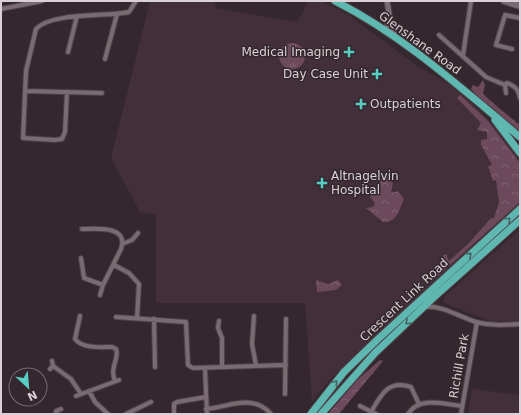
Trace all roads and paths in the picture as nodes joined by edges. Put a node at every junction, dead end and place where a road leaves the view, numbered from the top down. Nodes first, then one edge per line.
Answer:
1 (42, 1) edge
2 (136, 1) edge
3 (336, 1) edge
4 (387, 1) edge
5 (471, 1) edge
6 (508, 2) edge
7 (520, 6) edge
8 (1, 9) edge
9 (117, 14) junction
10 (77, 16) junction
11 (520, 18) edge
12 (390, 19) junction
13 (385, 31) junction
14 (439, 35) dead end
15 (396, 38) junction
16 (512, 49) dead end
17 (68, 52) dead end
18 (463, 55) junction
19 (105, 59) dead end
20 (505, 84) junction
21 (25, 91) junction
22 (67, 92) junction
23 (506, 93) dead end
24 (102, 94) dead end
25 (520, 98) edge
26 (487, 109) junction
27 (520, 137) edge
28 (520, 153) edge
29 (520, 209) edge
30 (520, 220) edge
31 (82, 229) dead end
32 (138, 233) dead end
33 (122, 244) junction
34 (81, 258) dead end
35 (114, 265) junction
36 (103, 285) junction
37 (100, 295) dead end
38 (423, 296) junction
39 (432, 299) junction
40 (424, 307) junction
41 (441, 309) junction
42 (80, 316) dead end
43 (254, 316) dead end
44 (116, 317) dead end
45 (137, 318) junction
46 (154, 319) junction
47 (286, 319) dead end
48 (219, 321) dead end
49 (476, 322) junction
50 (520, 324) edge
51 (51, 365) dead end
52 (256, 365) junction
53 (286, 365) junction
54 (222, 367) junction
55 (155, 368) dead end
56 (205, 369) junction
57 (89, 391) junction
58 (81, 394) junction
59 (285, 394) dead end
60 (76, 396) dead end
61 (206, 397) junction
62 (419, 404) junction
63 (148, 405) dead end
64 (360, 406) dead end
65 (462, 406) junction
66 (61, 409) dead end
67 (206, 409) junction
68 (371, 412) junction
69 (57, 414) edge
70 (108, 414) edge
71 (126, 414) edge
72 (174, 414) edge
73 (207, 414) edge
74 (271, 414) edge
75 (311, 414) edge
76 (321, 414) edge
77 (376, 414) edge
78 (408, 414) edge
79 (461, 414) edge

1 - 8 street
2 - 9 street
3 - 13 highway, Glenshane Road
4 - 12 street
5 - 18 street
6 - 7 main road
9 - 10 street
9 - 19 street
10 - 17 street
10 - 21 street
11 - 16 street
12 - 13 street
12 - 15 street
13 - 15 highway, Glenshane Road
14 - 18 street
15 - 26 highway, Glenshane Road
18 - 20 street
20 - 23 street
20 - 25 street
21 - 22 street
21 - 22 street
22 - 24 street
26 - 27 highway, Glenshane Road
26 - 28 highway, Glenshane Road
38 -> 29 highway, Crescent Link Road
30 - 39 highway, Crescent Link Road
31 - 33 street
32 - 33 street
33 - 35 street
34 - 36 street
35 - 36 street
35 - 45 street
36 - 37 street
38 - 39 street
75 -> 38 highway, Crescent Link Road
39 - 40 highway, Crescent Link Road
39 - 41 street
40 - 41 street
40 -> 76 highway, Crescent Link Road
41 - 49 street
42 - 57 street
43 - 52 street
44 - 45 street
45 - 46 street
46 - 55 street
46 - 56 street
47 - 53 street
48 - 54 street
49 - 50 street
49 - 65 street, Richill Park
51 - 58 street
52 - 53 street
52 - 54 street
53 - 59 street
54 - 56 street
56 - 61 street
57 - 58 street
57 - 70 street
58 - 60 street
61 - 67 street
61 - 72 street
62 - 65 street
62 - 68 street
62 - 78 street
63 - 71 street
64 - 68 street
65 - 79 street, Richill Park
66 - 69 street
67 - 73 street
67 - 74 street
68 - 77 street

